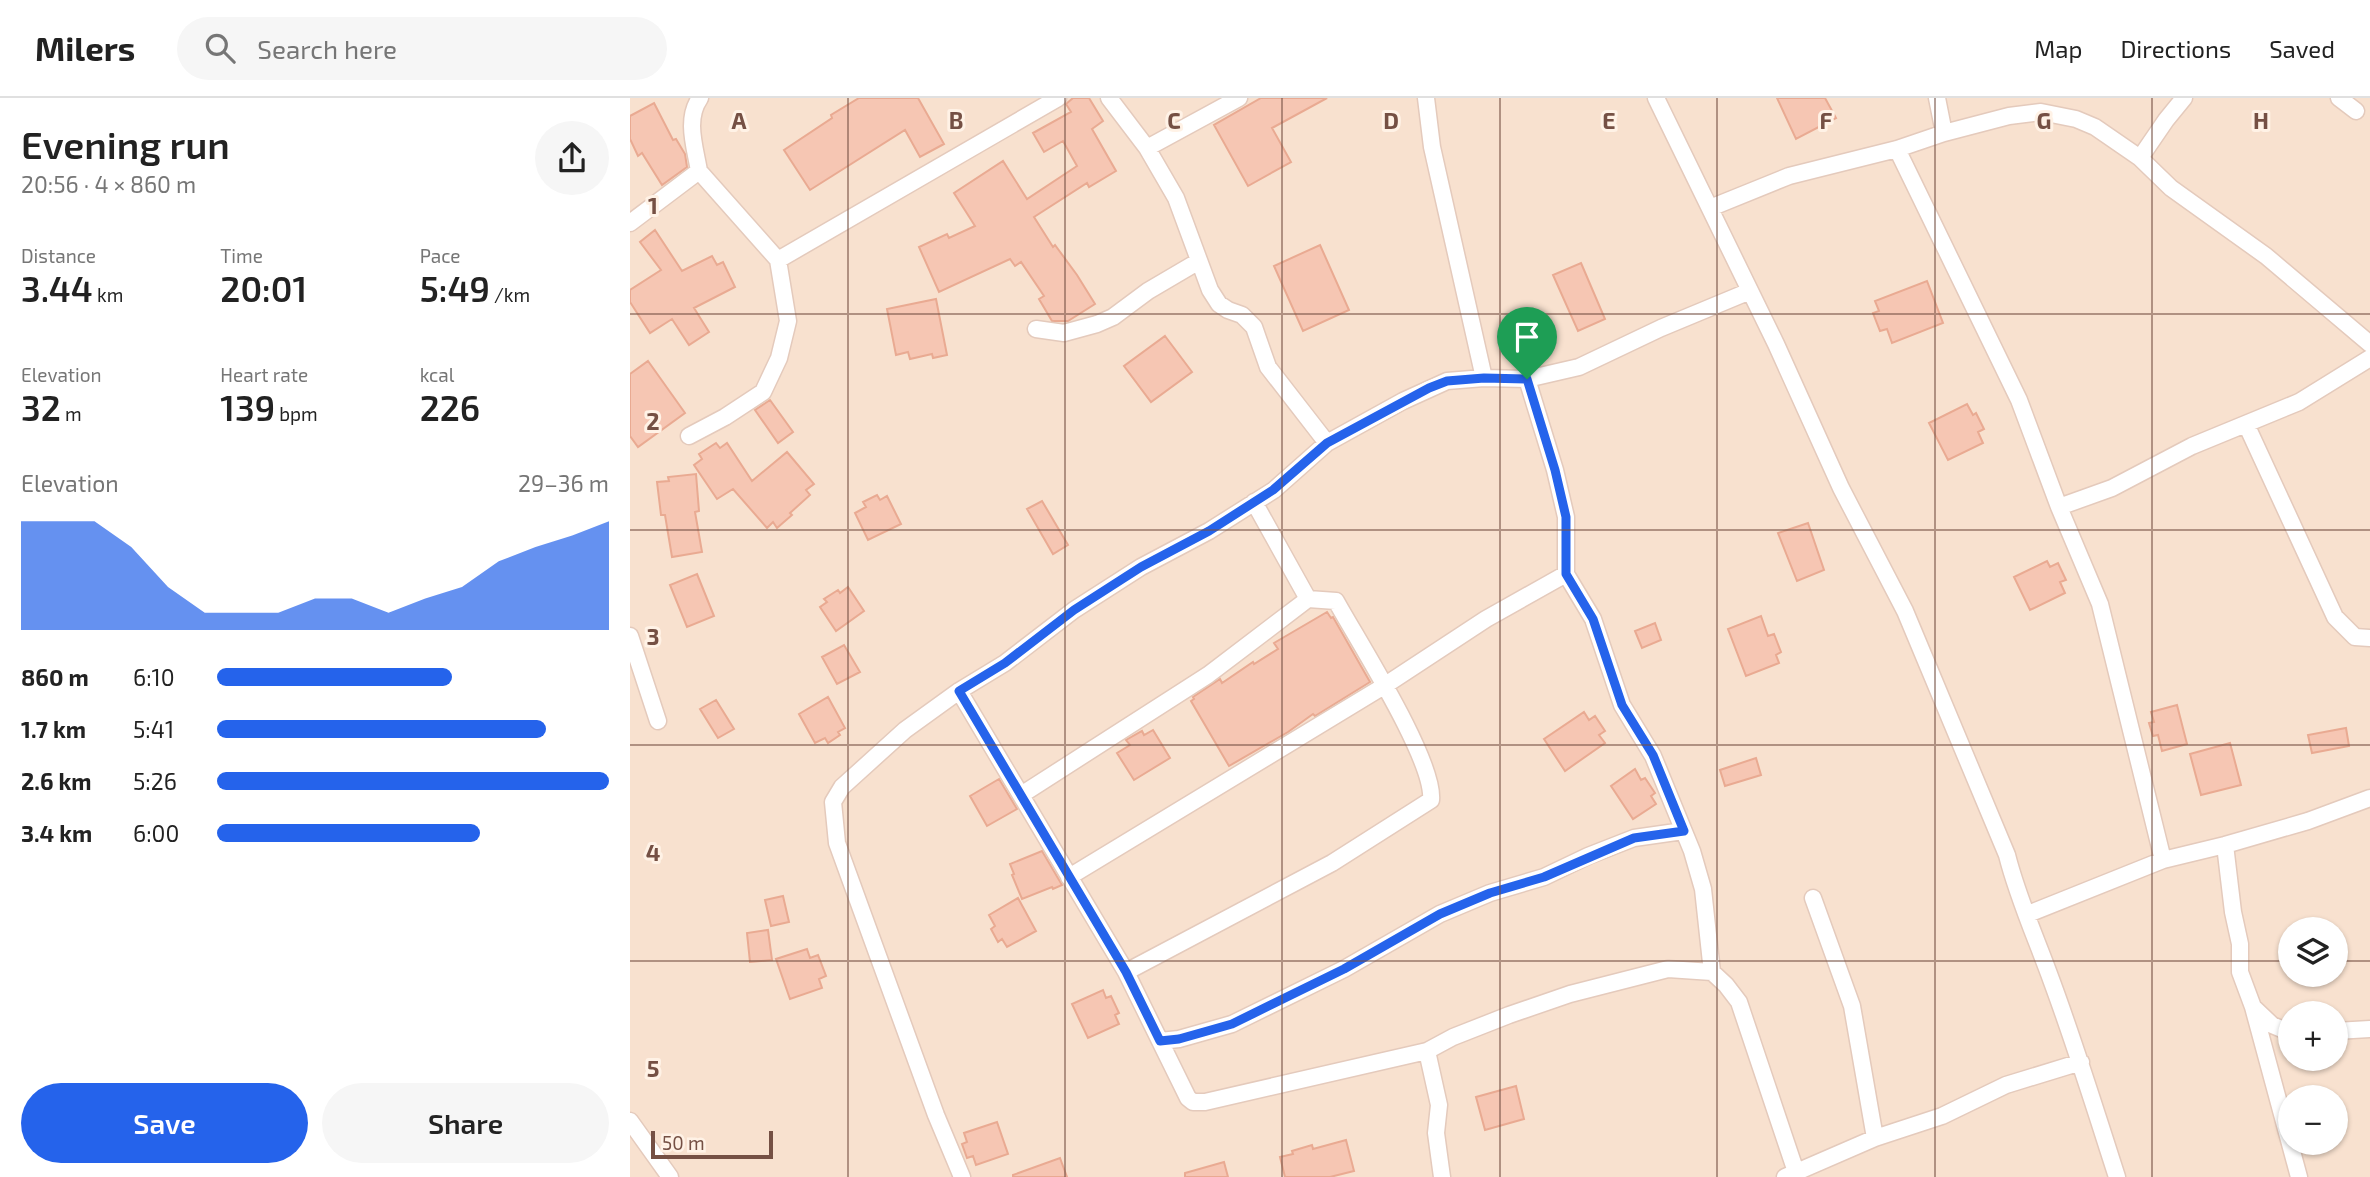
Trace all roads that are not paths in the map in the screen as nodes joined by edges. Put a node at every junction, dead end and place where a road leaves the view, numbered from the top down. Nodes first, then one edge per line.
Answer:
1 (700, 98) edge
2 (1058, 98) edge
3 (1109, 98) edge
4 (1239, 98) edge
5 (1426, 98) edge
6 (1656, 98) edge
7 (1937, 98) edge
8 (2184, 98) edge
9 (2339, 98) edge
10 (2356, 111) dead end
11 (1944, 133) junction
12 (1147, 148) junction
13 (1897, 149) junction
14 (2140, 159) junction
15 (699, 171) junction
16 (1710, 208) junction
17 (630, 223) edge
18 (778, 260) junction
19 (1199, 261) junction
20 (1750, 291) junction
21 (1036, 329) dead end
22 (2370, 344) edge
23 (2370, 358) edge
24 (1484, 378) junction
25 (1527, 379) junction
26 (2246, 424) junction
27 (689, 436) dead end
28 (1327, 443) junction
29 (1254, 502) junction
30 (2059, 507) junction
31 (1566, 574) junction
32 (1308, 599) junction
33 (630, 636) edge
34 (2370, 638) edge
35 (1384, 686) junction
36 (959, 691) junction
37 (658, 721) dead end
38 (1021, 795) junction
39 (2370, 798) edge
40 (1684, 831) junction
41 (2225, 845) junction
42 (2163, 860) junction
43 (1069, 877) junction
44 (1812, 898) dead end
45 (2028, 914) junction
46 (1126, 972) junction
47 (1712, 972) junction
48 (2253, 1007) junction
49 (2278, 1028) edge
50 (2370, 1029) edge
51 (2348, 1030) edge
52 (1160, 1041) junction
53 (1427, 1051) junction
54 (2081, 1062) junction
55 (630, 1121) edge
56 (1875, 1138) junction
57 (1791, 1174) edge
58 (670, 1177) edge
59 (962, 1177) edge
60 (1442, 1177) edge
61 (2117, 1177) edge
62 (2299, 1177) edge

1 - 15 street
2 - 18 street
3 - 12 street
4 - 12 street
5 - 24 street
6 - 16 street
7 - 11 street
8 - 14 street
9 - 10 street
11 - 13 street
11 - 14 street
12 - 19 street
13 - 16 street
13 - 30 street
14 - 22 street
15 - 17 street
15 - 18 street
16 - 20 street
18 - 27 street
19 - 21 street
19 - 28 street
20 - 25 street
20 - 45 street
23 - 26 street
24 - 25 street
24 - 28 street
25 - 31 street
26 - 30 street
26 - 34 street
28 - 29 street
29 - 32 street
29 - 36 street
30 - 42 street
31 - 35 street
31 - 40 street
32 - 35 street
32 - 38 street
33 - 37 street
35 - 43 street
35 - 46 street
36 - 38 street
36 - 59 street
38 - 43 street
39 - 41 street
40 - 47 street
40 - 52 street
41 - 42 street
41 - 48 street
42 - 45 street
43 - 46 street
44 - 56 street
45 - 54 street
46 - 52 street
47 - 53 street
47 - 57 street
48 - 49 street
48 - 62 street
50 - 51 street
52 - 53 street
53 - 60 street
54 - 56 street
54 - 61 street
55 - 58 street
56 - 57 street

